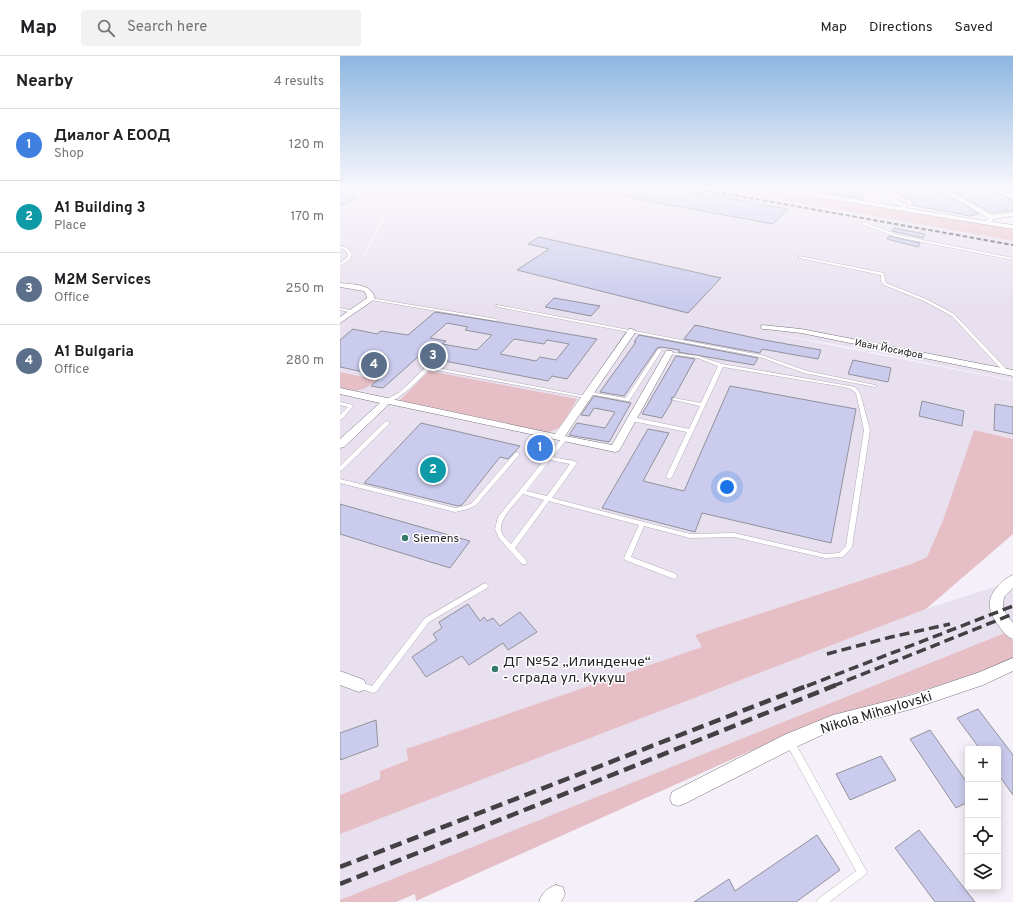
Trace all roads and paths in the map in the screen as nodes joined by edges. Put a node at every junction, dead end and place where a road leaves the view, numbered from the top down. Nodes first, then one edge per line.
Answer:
1 (875, 227) edge
2 (340, 247) edge
3 (800, 257) dead end
4 (1013, 259) edge
5 (340, 265) edge
6 (340, 285) edge
7 (371, 299) junction
8 (498, 306) dead end
9 (340, 309) edge
10 (353, 312) junction
11 (497, 320) dead end
12 (340, 321) edge
13 (765, 327) dead end
14 (632, 331) junction
15 (665, 352) junction
16 (721, 365) junction
17 (1009, 372) edge
18 (875, 386) dead end
19 (340, 391) edge
20 (587, 395) junction
21 (674, 399) dead end
22 (386, 402) junction
23 (340, 403) edge
24 (703, 405) junction
25 (340, 418) edge
26 (632, 419) junction
27 (387, 423) dead end
28 (690, 432) junction
29 (561, 438) junction
30 (340, 445) edge
31 (517, 454) dead end
32 (549, 458) junction
33 (340, 469) edge
34 (669, 477) dead end
35 (340, 482) edge
36 (522, 492) junction
37 (548, 499) junction
38 (643, 523) junction
39 (512, 548) junction
40 (524, 562) dead end
41 (674, 576) dead end
42 (1013, 580) edge
43 (485, 586) dead end
44 (1013, 633) edge
45 (1013, 664) edge
46 (340, 678) edge
47 (359, 685) joint
48 (790, 741) junction
49 (678, 798) dead end
50 (820, 902) edge

1 - 4 lane
2 - 5 lane
3 - 17 lane
6 - 7 street
7 - 10 street
7 - 11 lane
8 - 14 lane
9 - 10 lane
10 - 12 street
13 - 17 street, Иван Йосифов
14 - 18 lane
14 - 20 street
15 - 16 lane
15 - 20 lane
15 - 26 street
16 - 24 lane
16 - 38 lane
19 - 22 street
20 - 22 lane
20 - 29 street
21 - 24 lane
22 - 29 street
22 - 30 street
23 - 25 lane
24 - 28 lane
26 - 28 lane
26 - 29 street
27 - 33 lane
28 - 34 lane
29 - 32 lane
31 - 35 lane
32 - 36 lane
32 - 37 lane
36 - 37 lane
36 - 39 lane
37 - 38 lane
37 - 39 lane
38 - 41 lane
39 - 40 lane
42 - 44 street
43 - 47 lane
45 - 48 street, Nikola Mihaylovski
46 - 47 street
48 - 49 street, Nikola Mihaylovski
48 - 50 lane

